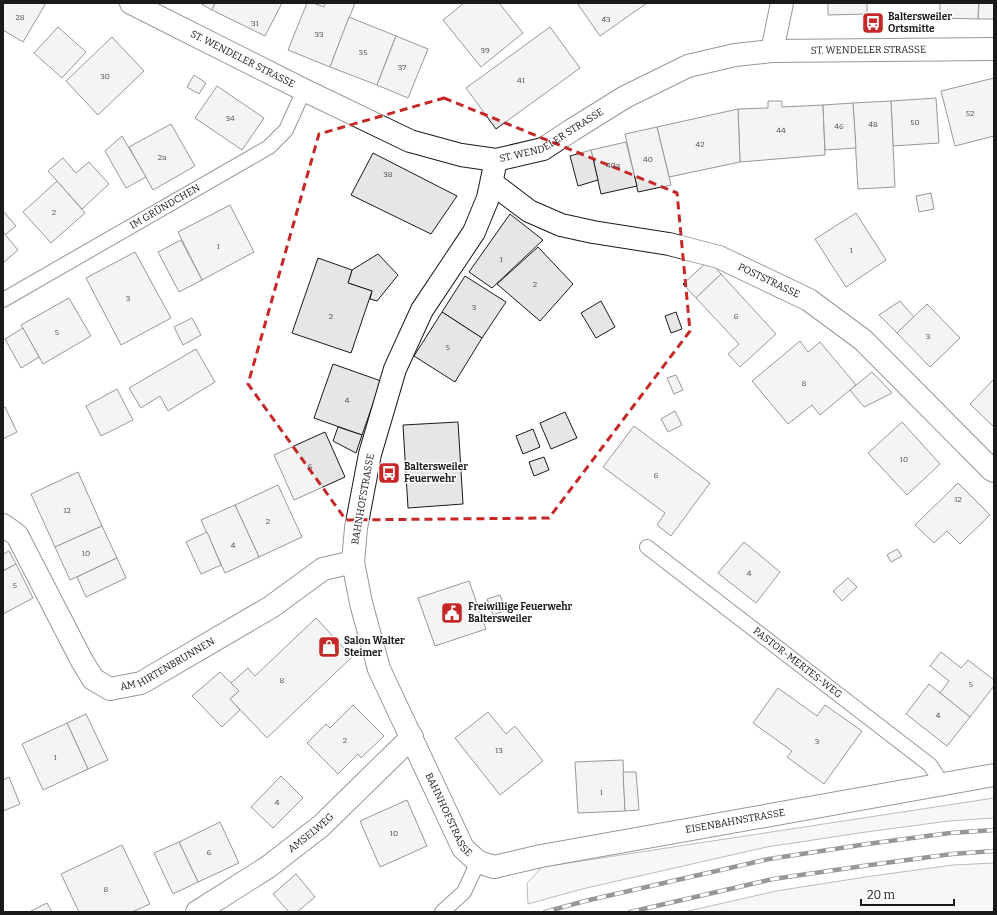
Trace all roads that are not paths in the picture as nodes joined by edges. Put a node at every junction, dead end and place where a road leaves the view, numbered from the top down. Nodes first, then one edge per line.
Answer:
1 (131, 3) edge
2 (782, 3) edge
3 (994, 50) edge
4 (772, 51) junction
5 (304, 90) junction
6 (496, 160) junction
7 (492, 183) junction
8 (3, 300) edge
9 (994, 471) edge
10 (3, 525) edge
11 (647, 547) dead end
12 (353, 562) junction
13 (412, 737) junction
14 (994, 776) edge
15 (939, 785) junction
16 (478, 862) junction
17 (197, 912) edge
18 (442, 912) edge

1 - 5 street, ST. WENDELER STRASSE
2 - 4 street
3 - 4 street, ST. WENDELER STRASSE
4 - 6 street, ST. WENDELER STRASSE
5 - 6 street, ST. WENDELER STRASSE
5 - 8 lane, IM GRÜNDCHEN
6 - 7 street, BAHNHOFSTRASSE
7 - 9 street, POSTSTRASSE
7 - 12 street, BAHNHOFSTRASSE
10 - 12 street, AM HIRTENBRUNNEN
11 - 15 lane, PASTOR-MERTES-WEG
12 - 13 street, BAHNHOFSTRASSE
13 - 16 street, BAHNHOFSTRASSE
13 - 17 street, AMSELWEG
14 - 15 street, EISENBAHNSTRASSE
15 - 16 street, EISENBAHNSTRASSE
16 - 18 lane

